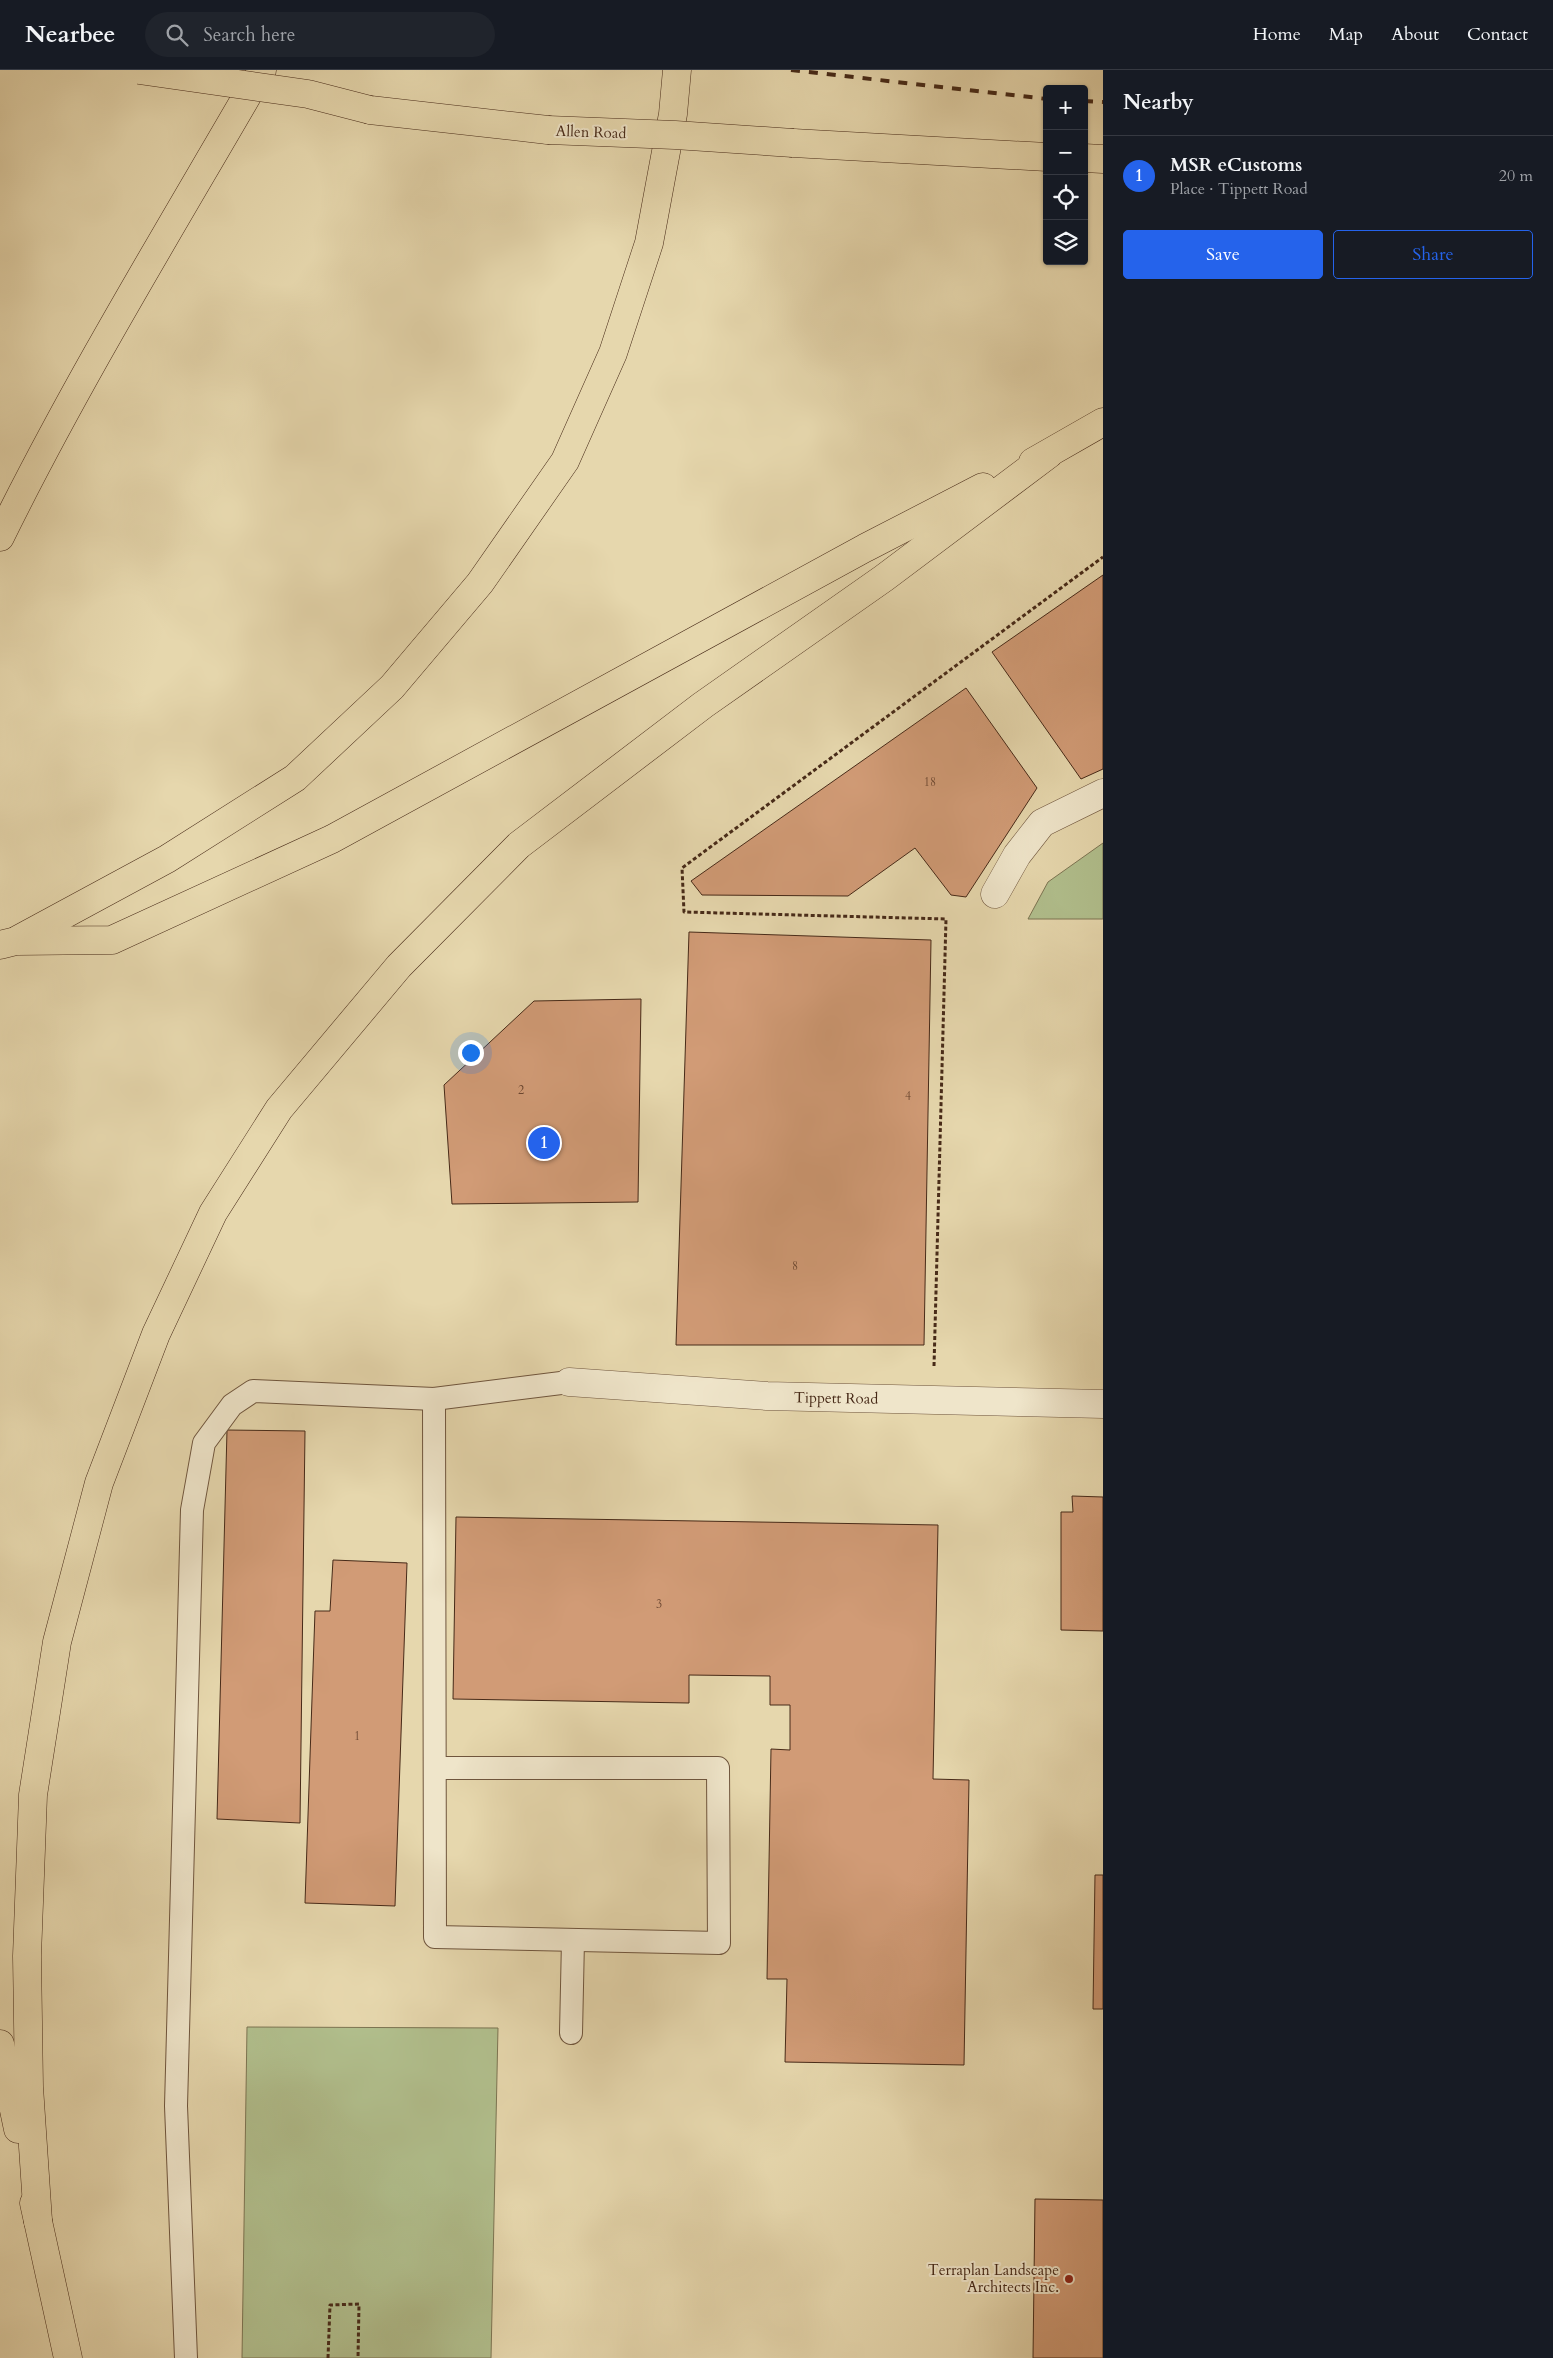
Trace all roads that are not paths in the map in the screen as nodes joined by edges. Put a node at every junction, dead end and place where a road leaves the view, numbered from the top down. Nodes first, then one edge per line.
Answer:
1 (140, 70) edge
2 (262, 70) edge
3 (676, 70) edge
4 (1043, 156) edge
5 (1088, 158) edge
6 (1103, 160) edge
7 (1103, 422) edge
8 (1049, 454) junction
9 (0, 536) edge
10 (1103, 792) edge
11 (995, 894) dead end
12 (8, 943) edge
13 (569, 1382) joint
14 (434, 1399) junction
15 (1103, 1404) edge
16 (435, 1768) junction
17 (573, 1940) junction
18 (571, 2033) dead end
19 (0, 2044) edge
20 (38, 2221) junction
21 (68, 2358) edge
22 (186, 2358) edge

1 - 4 highway, Allen Road, bridge
2 - 9 highway
3 - 12 highway
5 - 6 highway
7 - 8 highway
8 - 12 highway
8 - 20 highway
10 - 11 street
13 - 14 lane
13 - 15 street, Tippett Road
14 - 16 lane
14 - 22 lane
16 - 17 lane
16 - 17 lane
17 - 18 lane
19 - 20 highway
20 - 21 highway

